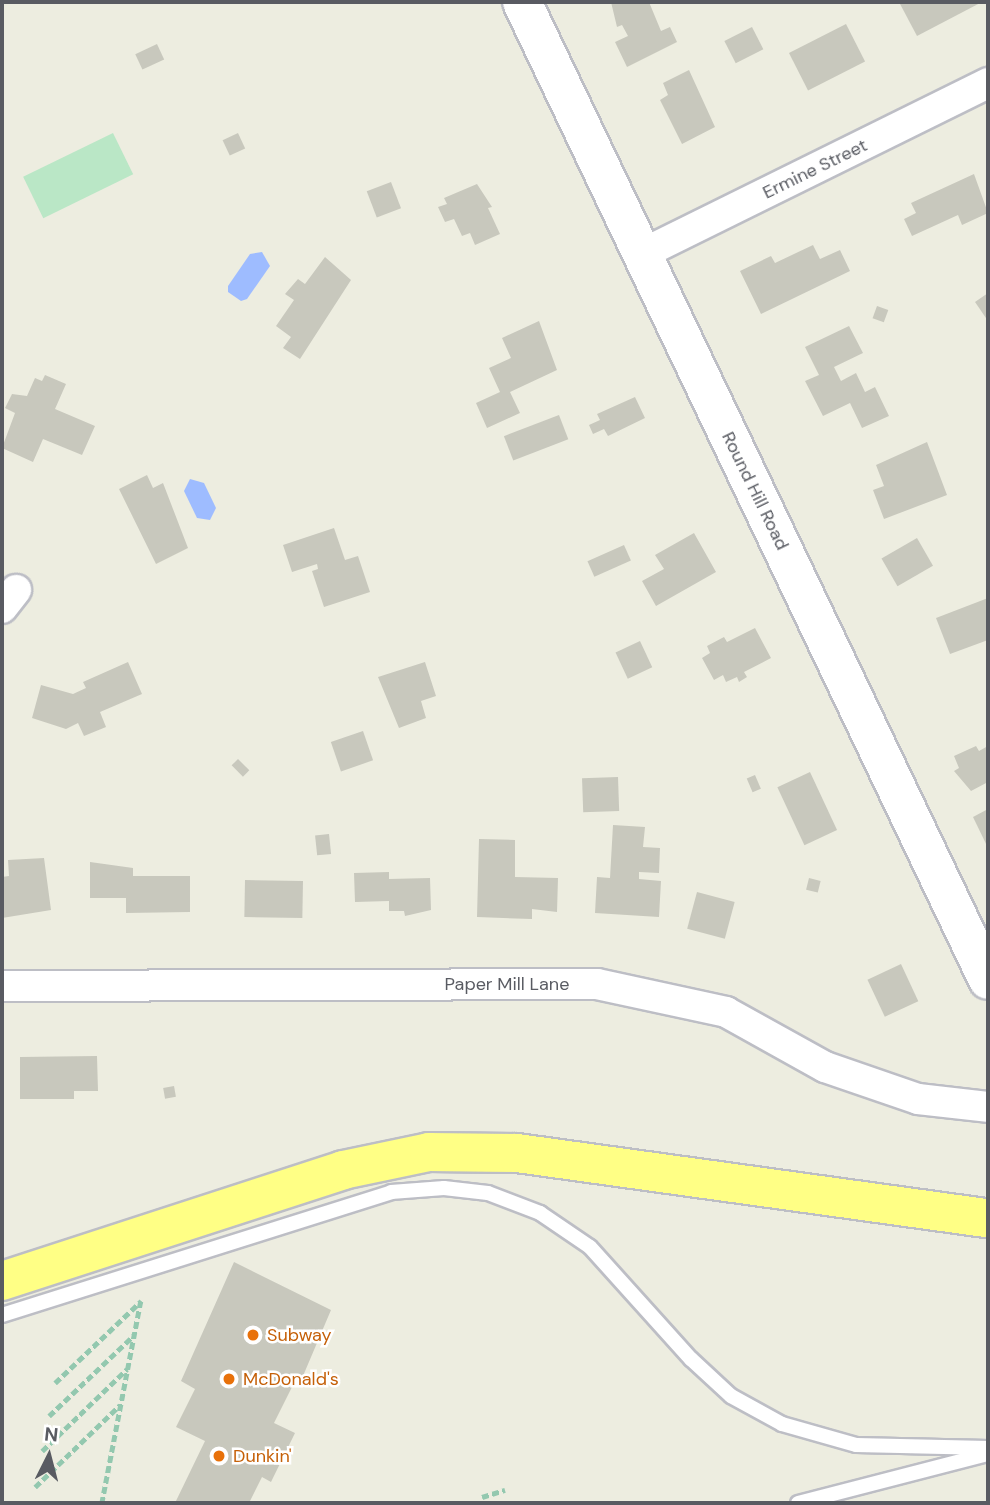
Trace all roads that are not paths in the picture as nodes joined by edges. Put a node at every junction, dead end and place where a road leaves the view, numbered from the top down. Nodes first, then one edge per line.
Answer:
1 (522, 2) edge
2 (988, 83) edge
3 (642, 254) junction
4 (988, 980) edge
5 (2, 986) edge
6 (988, 1107) edge
7 (988, 1218) edge
8 (2, 1281) edge
9 (2, 1315) edge
10 (988, 1451) edge
11 (798, 1503) edge

1 - 3 main road, Round Hill Road
2 - 3 street, Ermine Street
3 - 4 main road, Round Hill Road
5 - 6 street, Paper Mill Lane
7 - 8 highway
9 - 10 lane
10 - 11 lane

